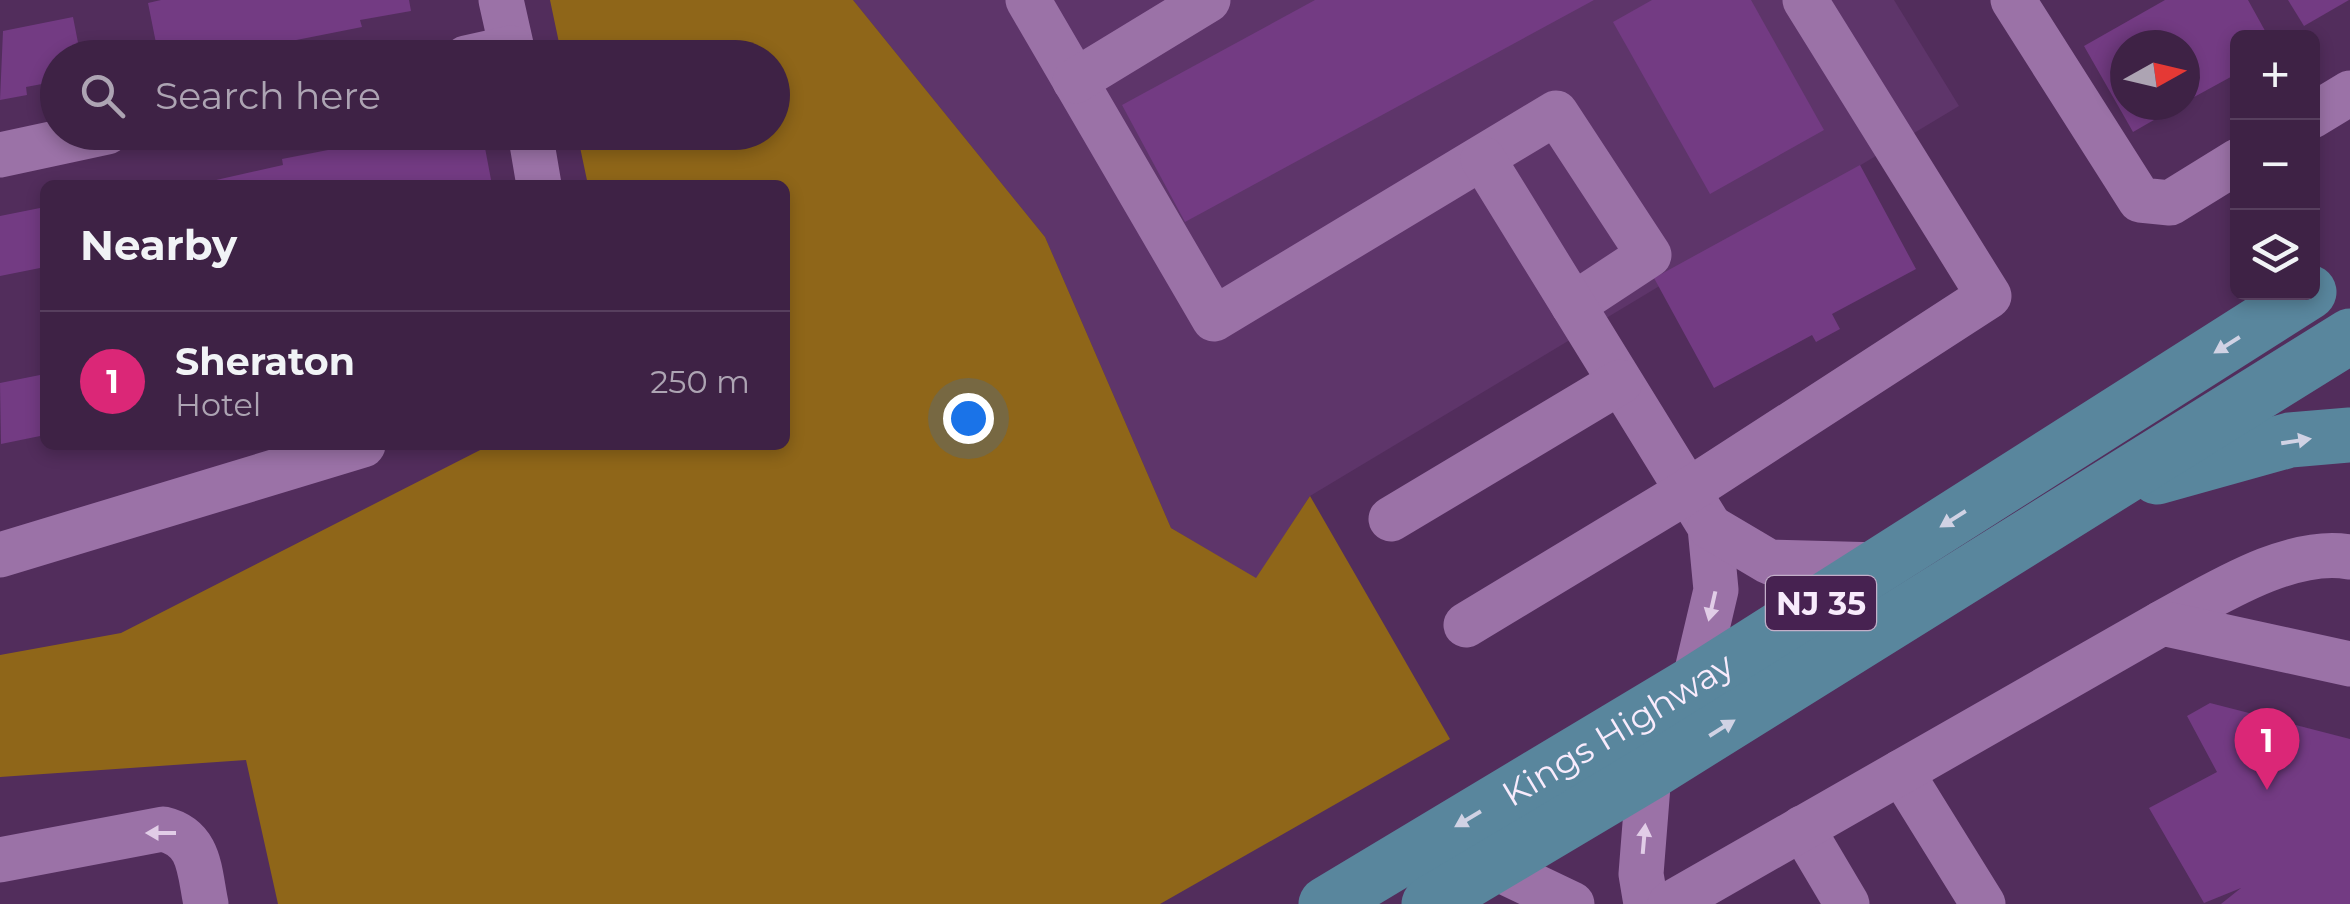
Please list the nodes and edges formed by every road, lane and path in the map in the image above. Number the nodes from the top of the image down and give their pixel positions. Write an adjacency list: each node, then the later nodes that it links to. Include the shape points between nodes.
1 (501, 0): 7 (lane)
2 (1028, 0): 8 (lane)
3 (1208, 0): 6 (lane)
4 (1805, 0): 26 (lane, via 1989,296)
5 (2025, 4): 15 (lane, via 2140,200 2170,203)
6 (1156, 13): 8 (lane)
7 (509, 40)
8 (1076, 82): 14 (lane, via 1214,319)
9 (2350, 93): 10 (lane)
10 (2320, 111)
11 (40, 146): 13 (lane)
12 (533, 150): 16 (lane)
13 (0, 155)
14 (1482, 159): 20 (lane); 20 (lane, via 1556,113 1649,255)
15 (2230, 167)
16 (537, 180)
17 (2350, 267): 18 (main road, Kings Highway / NJ 35)
18 (2320, 286)
19 (2298, 300): 30 (main road, Kings Highway / NJ 35, one-way to 30)
20 (1573, 305): 22 (lane)
21 (2350, 336): 25 (main road, Kings Highway / NJ 35)
22 (1620, 382): 26 (lane); 27 (lane)
23 (2350, 434): 25 (main road, one-way to 23, via 2290,440)
24 (346, 450): 28 (lane)
25 (2101, 492): 36 (main road, Kings Highway / NJ 35, one-way to 25)
26 (1699, 509): 30 (lane, via 1770,562); 32 (lane); 34 (lane, one-way to 34, via 1716,590)
27 (1391, 519)
28 (0, 555)
29 (2350, 556): 31 (lane, via 2332,553 2252,575)
30 (1881, 564): 34 (main road, Kings Highway / NJ 35)
31 (2162, 624): 33 (lane); 35 (lane)
32 (1466, 625)
33 (2350, 664)
34 (1694, 683): 42 (main road, Kings Highway / NJ 35, one-way to 42)
35 (1901, 772): 37 (lane); 47 (lane)
36 (1650, 774): 39 (main road, Kings Highway / NJ 35); 45 (lane, one-way to 36, via 1640,874)
37 (1802, 828): 40 (lane); 46 (lane)
38 (0, 860): 41 (lane, one-way to 38, via 195,849 181,833 163,829)
39 (1494, 867): 43 (main road, Kings Highway / NJ 35); 44 (lane)
40 (1697, 897)
41 (206, 904)
42 (1326, 904)
43 (1428, 904)
44 (1572, 904)
45 (1646, 904)
46 (1847, 904)
47 (1983, 904)

